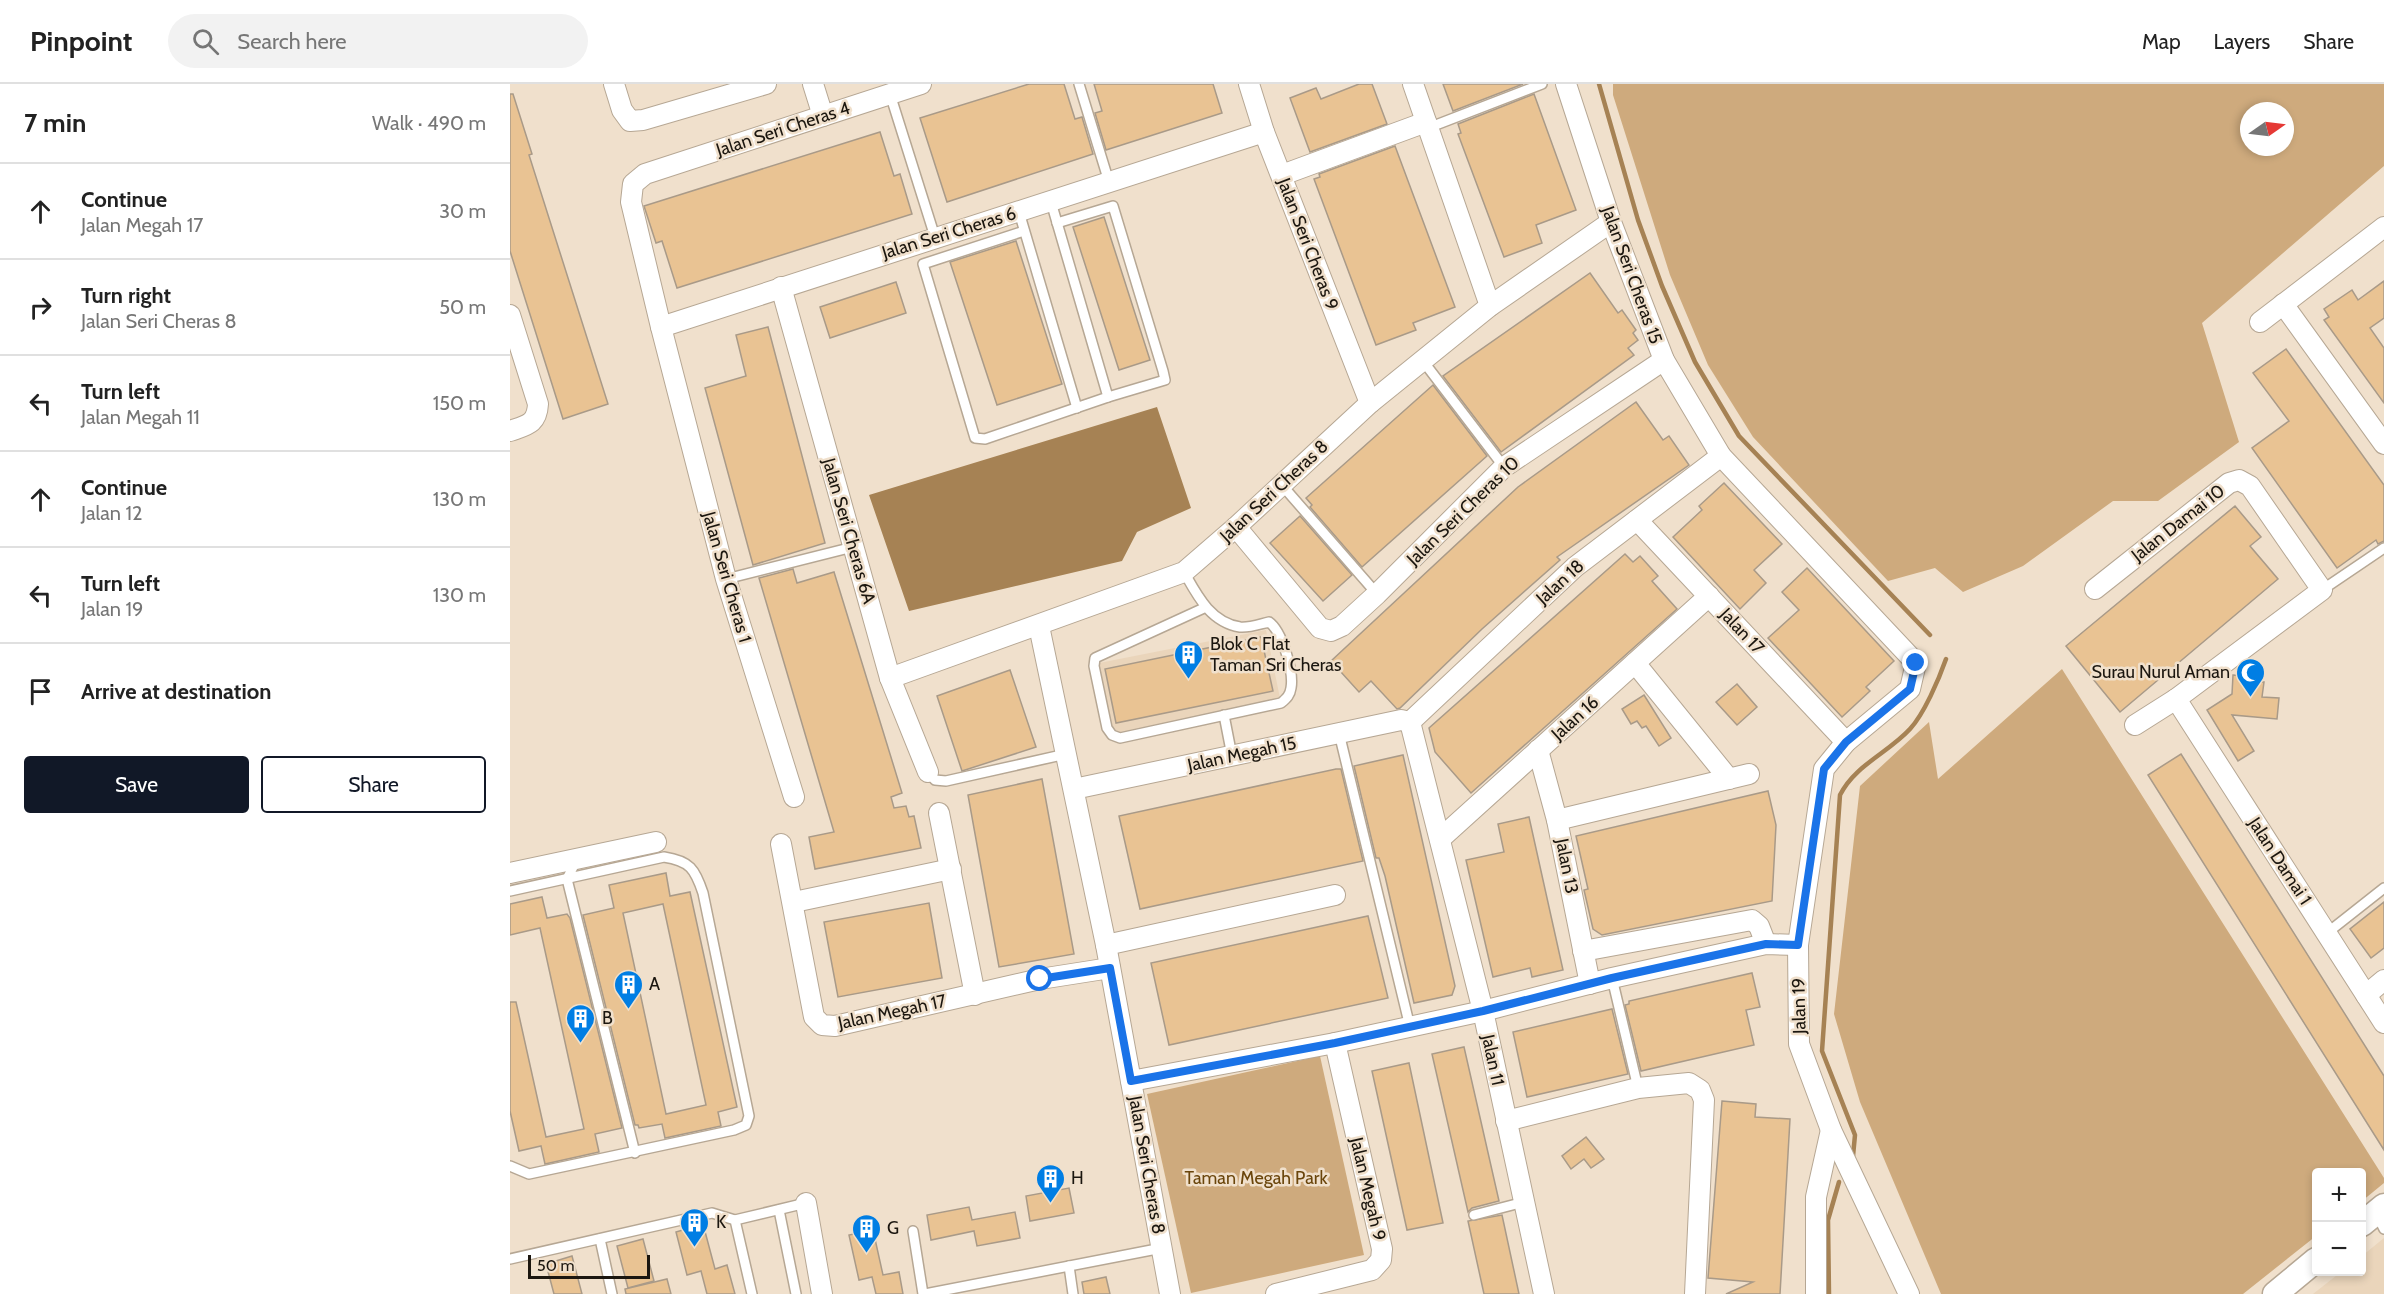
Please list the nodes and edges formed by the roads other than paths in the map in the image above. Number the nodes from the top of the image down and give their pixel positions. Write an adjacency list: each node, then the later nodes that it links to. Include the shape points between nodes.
1 (614, 84): 10 (street, via 630,121 643,120)
2 (766, 84): 10 (street)
3 (813, 84): 13 (street)
4 (921, 84): 12 (street, Jalan Seri Cheras 4)
5 (1079, 84): 17 (lane)
6 (1249, 84): 15 (street, Jalan Seri Cheras 9)
7 (1413, 84): 14 (street)
8 (1542, 84): 14 (lane)
9 (1566, 84): 20 (street, Jalan Seri Cheras 15)
10 (717, 91)
11 (863, 93): 12 (street, Jalan Seri Cheras 4); 13 (street, Jalan Seri Cheras 4)
12 (890, 94): 23 (lane)
13 (823, 116): 29 (street, Jalan Seri Cheras 4, via 645,174 633,184 631,202)
14 (1427, 125): 16 (street); 26 (street)
15 (1264, 132): 16 (street, Jalan Seri Cheras 9); 17 (street, Jalan Seri Cheras 6)
16 (1282, 175): 33 (street, Jalan Seri Cheras 9)
17 (1109, 183): 18 (street, Jalan Seri Cheras 6)
18 (1051, 202): 19 (street, Jalan Seri Cheras 6); 21 (lane)
19 (1022, 221): 23 (street, Jalan Seri Cheras 6); 34 (lane); 34 (lane, via 923,264 965,407 975,438 985,439)
20 (1611, 222): 26 (street, Jalan Seri Cheras 8); 30 (street, Jalan Seri Cheras 15)
21 (1057, 223): 32 (lane); 32 (lane, via 1113,206 1164,371 1165,380)
22 (2384, 227): 25 (street)
23 (935, 237): 24 (street, Jalan Seri Cheras 6)
24 (781, 287): 29 (street, Jalan Seri Cheras 6); 42 (street, Jalan Seri Cheras 6A)
25 (2283, 304): 28 (street); 36 (street)
26 (1490, 306): 31 (street, Jalan Seri Cheras 8)
27 (510, 315): 35 (street, via 538,404 538,416 531,424)
28 (2260, 322)
29 (661, 327): 45 (street, Jalan Seri Cheras 1)
30 (1664, 360): 37 (street, Jalan Seri Cheras 15); 38 (street, Jalan Seri Cheras 10)
31 (1423, 361): 33 (street, Jalan Seri Cheras 8); 38 (lane)
32 (1108, 397): 34 (lane)
33 (1370, 403): 39 (street, Jalan Seri Cheras 8)
34 (1077, 408)
35 (510, 430)
36 (2384, 444)
37 (1721, 456): 40 (street, Jalan 18); 59 (street, Jalan 19, via 1916,663 1910,689)
38 (1504, 466): 48 (street, Jalan Seri Cheras 10)
39 (1281, 484): 41 (street, Jalan Seri Cheras 8); 48 (lane)
40 (1637, 520): 49 (street, Jalan 17); 56 (street, Jalan 18, via 1575,567)
41 (1236, 528): 44 (street, Jalan Seri Cheras 8); 48 (street, Jalan Seri Cheras 10, via 1320,628 1331,632 1342,626)
42 (853, 548): 45 (lane); 53 (street, Jalan Seri Cheras 6A)
43 (2384, 548): 47 (lane)
44 (1184, 572): 50 (lane); 51 (street, Jalan Seri Cheras 8)
45 (726, 579): 67 (street, Jalan Seri Cheras 1)
46 (2095, 589): 47 (street, Jalan Damai 10, via 2229,483 2239,480 2250,486)
47 (2322, 590): 54 (street)
48 (1377, 594)
49 (1709, 596): 52 (street, Jalan 16); 59 (street, Jalan 17)
50 (1204, 608): 55 (lane, via 1242,627 1269,622 1276,627 1292,685 1289,696 1281,703); 55 (lane, via 1095,658 1094,666 1107,728 1112,735 1120,738)
51 (1039, 626): 53 (street, Jalan Seri Cheras 8); 61 (street, Jalan Seri Cheras 8)
52 (1635, 663): 60 (street, Jalan 16); 65 (street)
53 (890, 678): 63 (street, Jalan Seri Cheras 6A)
54 (2176, 699): 57 (street); 80 (street, Jalan Damai 1)
55 (1224, 715): 62 (lane)
56 (1410, 722): 58 (street, Jalan Megah 15, via 1401,720); 70 (street, Jalan 11)
57 (2135, 725)
58 (1339, 733): 62 (street, Jalan Megah 15); 93 (lane)
59 (1846, 742): 83 (street, Jalan 19, via 1824,769)
60 (1538, 750): 69 (street, Jalan 13); 70 (street, Jalan 16)
61 (1066, 754): 63 (lane, via 946,781 935,780); 66 (street, Jalan Seri Cheras 8)
62 (1232, 756): 66 (street, Jalan Megah 15)
63 (928, 772)
64 (1749, 774): 65 (street)
65 (1728, 779): 69 (street)
66 (1074, 789): 82 (street, Jalan Seri Cheras 8)
67 (794, 797)
68 (939, 813): 74 (street)
69 (1557, 820): 84 (street, Jalan 13)
70 (1440, 839): 91 (street, Jalan 11)
71 (656, 842): 73 (street)
72 (781, 844): 79 (street, Jalan Megah 17)
73 (563, 868): 75 (street); 77 (lane); 99 (lane); 99 (lane, via 664,857 684,860 697,876 703,893 749,1116 746,1125 734,1130)
74 (951, 869): 79 (street); 89 (street)
75 (510, 873)
76 (2384, 888): 80 (lane)
77 (510, 891)
78 (1335, 895): 82 (street)
79 (794, 903): 89 (street, Jalan Megah 17, via 814,1017 822,1025 835,1026)
80 (2327, 933): 90 (street, Jalan Damai 1)
81 (1766, 944): 83 (street); 84 (street, via 1759,926 1752,920); 86 (street)
82 (1106, 945): 85 (street, Jalan Seri Cheras 8)
83 (1798, 945): 98 (street, Jalan 19, via 1799,1044)
84 (1583, 951): 88 (street, Jalan 13)
85 (1110, 968): 89 (street, Jalan Megah 17); 95 (street, Jalan Seri Cheras 8)
86 (1612, 978): 88 (street); 96 (lane)
87 (2384, 980): 90 (street)
88 (1590, 984): 91 (street)
89 (975, 995)
90 (2366, 995): 92 (street, Jalan Damai 1)
91 (1483, 1011): 93 (street); 97 (street, Jalan 11)
92 (2384, 1023)
93 (1410, 1027): 94 (street)
94 (1335, 1043): 95 (street); 120 (street, Jalan Megah 9, via 1382,1249 1381,1260 1372,1270)
95 (1131, 1081): 108 (street, Jalan Seri Cheras 8)
96 (1638, 1088): 97 (street); 122 (street, via 1689,1083 1700,1090 1704,1100)
97 (1506, 1121): 101 (street, Jalan 11)
98 (1832, 1130): 112 (street, Jalan 19); 123 (street, via 1816,1197)
99 (635, 1153): 100 (lane, via 529,1174)
100 (510, 1166)
101 (1524, 1202): 104 (lane); 121 (street, Jalan 11)
102 (806, 1203): 103 (lane); 116 (street)
103 (779, 1210): 105 (lane); 115 (lane)
104 (1474, 1215)
105 (735, 1220): 107 (lane, via 712,1213); 114 (lane)
106 (913, 1230): 117 (lane)
107 (600, 1239): 109 (lane); 113 (lane)
108 (1162, 1248): 111 (lane); 119 (street, Jalan Seri Cheras 8)
109 (510, 1259)
110 (2312, 1263): 124 (street)
111 (1068, 1266): 117 (lane); 118 (lane)
112 (1902, 1291)
113 (612, 1294)
114 (752, 1294)
115 (796, 1294)
116 (822, 1294)
117 (924, 1294)
118 (1073, 1294)
119 (1170, 1294)
120 (1276, 1294)
121 (1544, 1294)
122 (1695, 1294)
123 (1816, 1294)
124 (2274, 1294)

